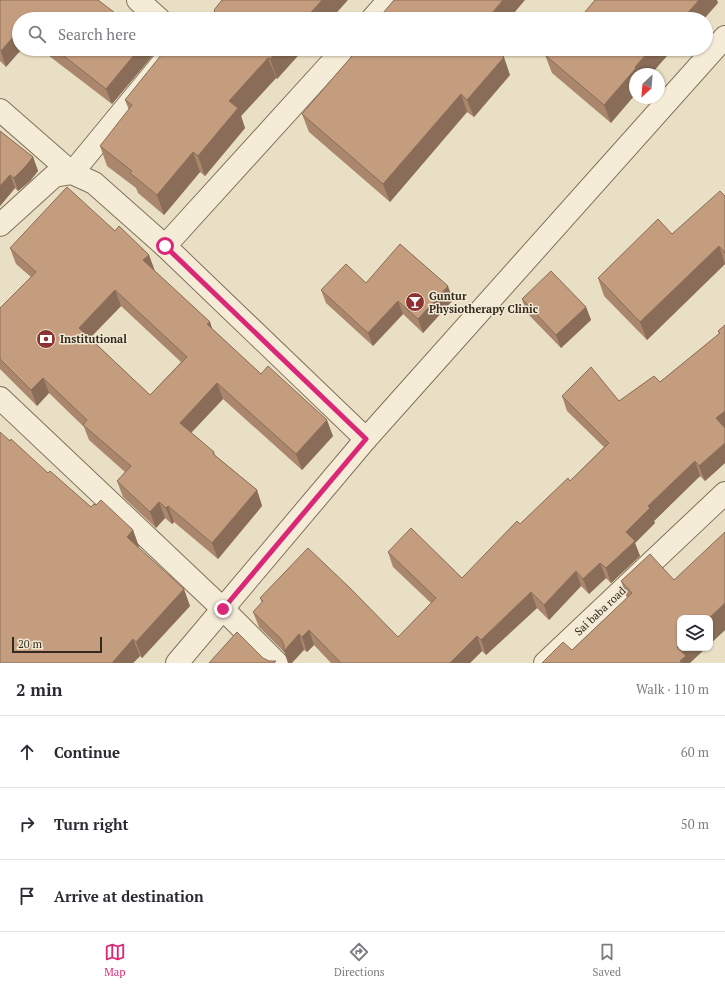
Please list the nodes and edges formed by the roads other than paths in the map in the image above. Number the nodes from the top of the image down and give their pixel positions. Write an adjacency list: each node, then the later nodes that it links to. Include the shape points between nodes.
1 (138, 0): 3 (street)
2 (389, 0): 4 (street)
3 (151, 12)
4 (378, 12)
5 (725, 37): 6 (street)
6 (713, 50)
7 (168, 56): 11 (street)
8 (338, 56): 13 (street)
9 (708, 56): 15 (street)
10 (0, 110): 11 (street)
11 (72, 173): 12 (street, via 54,176); 13 (street, via 94,183)
12 (0, 225)
13 (165, 246): 15 (street)
14 (0, 398): 17 (street)
15 (366, 439): 17 (street)
16 (725, 493): 20 (street, Sai baba road)
17 (223, 609): 18 (street); 19 (street)
18 (177, 663)
19 (277, 663)
20 (545, 663)

